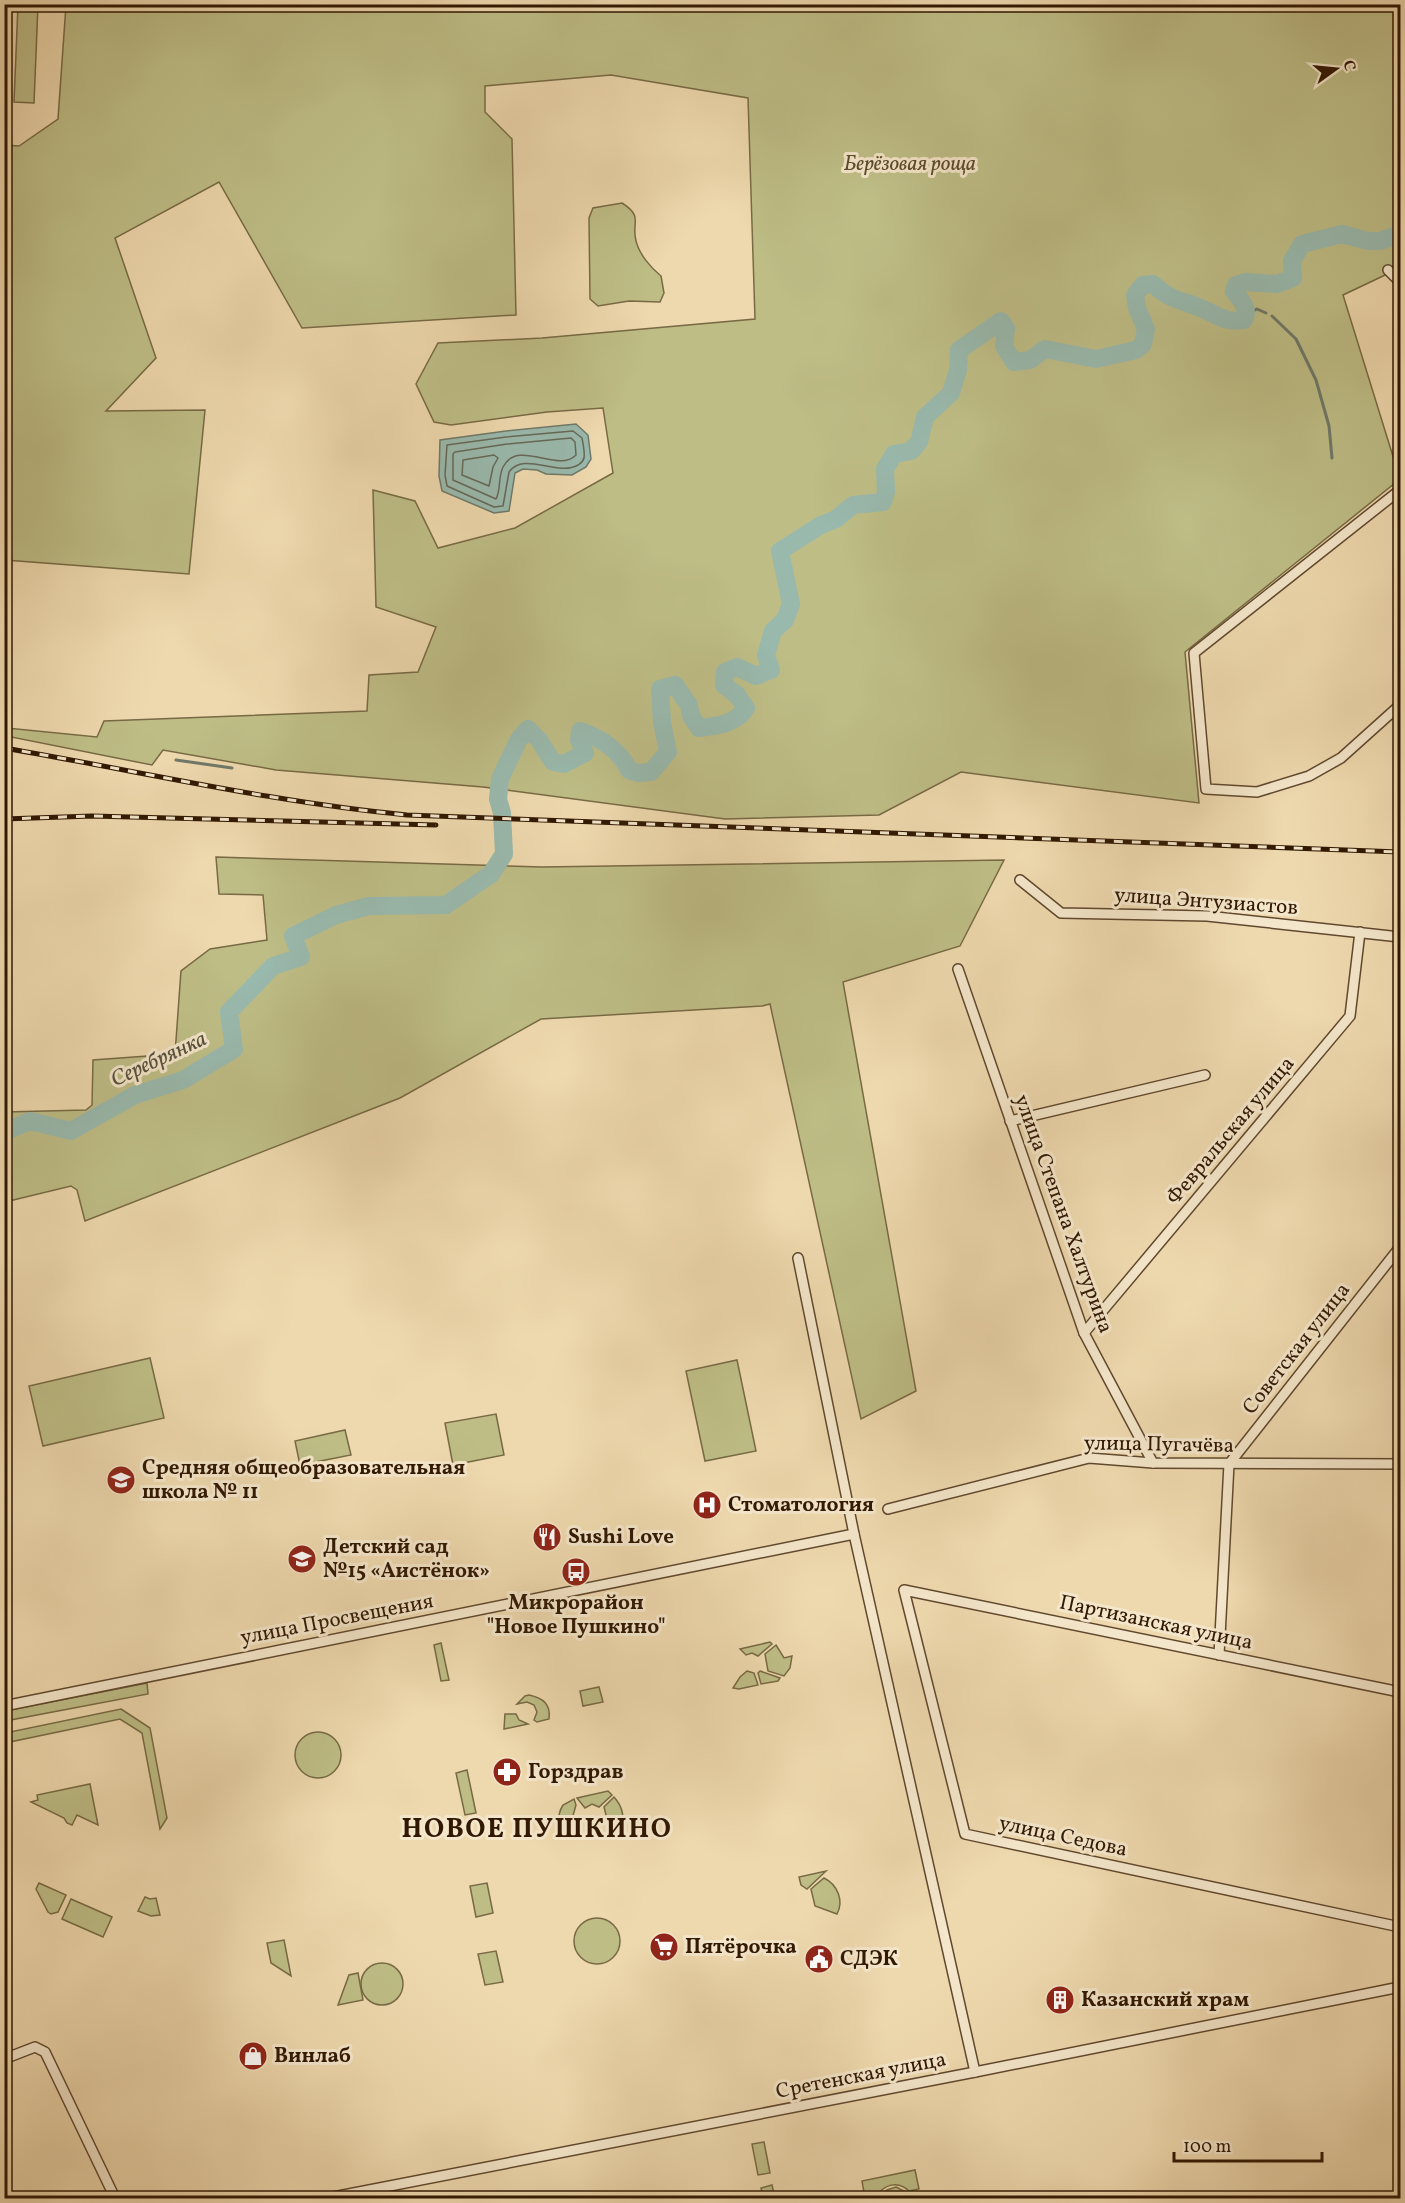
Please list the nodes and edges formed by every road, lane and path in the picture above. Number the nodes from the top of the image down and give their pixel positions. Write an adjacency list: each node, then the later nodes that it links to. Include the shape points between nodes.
1 (1388, 270): 2 (street)
2 (1401, 282)
3 (1401, 490): 4 (street, via 1194,653 1206,789 1257,792 1309,776 1341,758)
4 (1401, 705)
5 (1020, 880): 6 (street, улица Энтузиастов, via 1061,913 1207,916)
6 (1360, 932): 7 (street, улица Энтузиастов); 13 (street, Февральская улица, via 1350,1016)
7 (1401, 937)
8 (958, 969): 10 (street, улица Степана Халтурина)
9 (1205, 1076): 10 (street)
10 (1010, 1122): 13 (street, улица Степана Халтурина)
11 (1401, 1247): 15 (street, Советская улица)
12 (798, 1258): 18 (street)
13 (1084, 1333): 14 (street, улица Степана Халтурина)
14 (1153, 1463): 15 (street, улица Пугачёва); 17 (street, улица Пугачёва, via 1089,1458)
15 (1229, 1464): 16 (street, улица Пугачёва); 20 (street)
16 (1401, 1464)
17 (888, 1509)
18 (854, 1534): 22 (street, улица Просвещения); 26 (street)
19 (904, 1590): 20 (street, Партизанская улица); 23 (street, улица Седова, via 965,1834)
20 (1219, 1655): 21 (street, Партизанская улица)
21 (1401, 1692)
22 (4, 1706)
23 (1401, 1927)
24 (1401, 1987): 26 (street, Сретенская улица)
25 (4, 2059): 27 (street, via 35,2047 45,2052)
26 (975, 2072): 28 (street, Сретенская улица)
27 (115, 2199)
28 (328, 2199)

